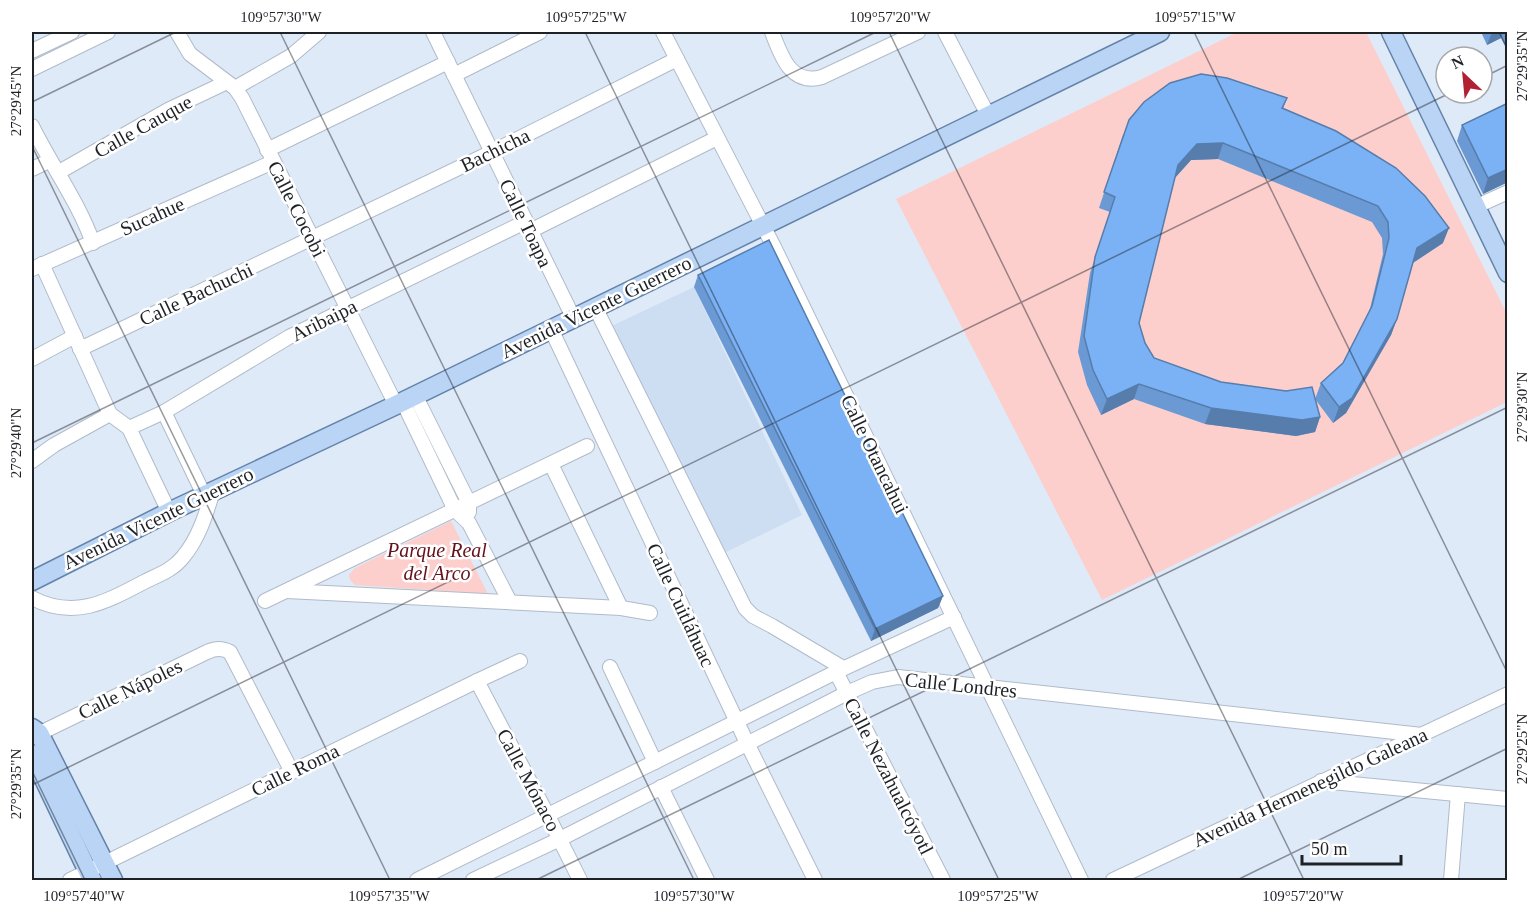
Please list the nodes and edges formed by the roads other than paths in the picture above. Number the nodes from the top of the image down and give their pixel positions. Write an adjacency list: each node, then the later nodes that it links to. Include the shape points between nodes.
1 (72, 32): 13 (street)
2 (108, 32): 16 (street)
3 (177, 32): 17 (street, Calle Cocobi, via 190,54)
4 (320, 32): 17 (street, Calle Cauque, via 291,56)
5 (433, 32): 15 (street, Calle Toapa)
6 (540, 32): 15 (street, Sucahue)
7 (663, 32): 14 (street, Calle Otancahui)
8 (772, 32): 9 (street, via 780,52 795,74 804,79 815,79)
9 (918, 32)
10 (945, 32): 18 (street)
11 (1160, 32): 18 (main road, Avenida Vicente Guerrero)
12 (1391, 32): 27 (main road)
13 (32, 51)
14 (677, 59): 20 (street, Calle Otancahui); 21 (street, Bachicha)
15 (451, 68): 21 (street, Calle Toapa); 22 (street, Sucahue)
16 (32, 69)
17 (231, 85): 22 (street, Calle Cocobi); 25 (street, Calle Cauque, via 168,110)
18 (988, 115): 28 (main road, Avenida Vicente Guerrero)
19 (32, 126): 23 (street)
20 (717, 138): 28 (street, Calle Otancahui); 29 (street, Aribaipa)
21 (492, 152): 29 (street, Calle Toapa); 30 (street, Bachicha)
22 (270, 156): 30 (street, Calle Cocobi); 31 (street, Sucahue)
23 (49, 161): 24 (street); 25 (street)
24 (32, 169)
25 (59, 172): 31 (street)
26 (1508, 192): 27 (street)
27 (1475, 207): 33 (main road)
28 (762, 225): 34 (main road, Avenida Vicente Guerrero); 59 (street, Calle Otancahui)
29 (528, 227): 35 (street, Aribaipa); 36 (street, Calle Toapa)
30 (313, 239): 35 (street, Calle Cocobi); 38 (street, Calle Bachuchi)
31 (93, 243): 32 (street, Sucahue)
32 (37, 267): 38 (street)
33 (1508, 273)
34 (595, 307): 36 (main road, Avenida Vicente Guerrero); 62 (street, via 745,608)
35 (348, 310): 40 (street, Calle Cocobi); 41 (street, Aribaipa, via 273,346)
36 (573, 317): 37 (main road, Avenida Vicente Guerrero)
37 (551, 329): 40 (main road, Avenida Vicente Guerrero); 67 (street, Calle Cuitláhuac)
38 (77, 343): 39 (street, Calle Bachuchi); 42 (street)
39 (32, 359)
40 (405, 401): 47 (main road, Avenida Vicente Guerrero); 48 (street); 49 (street)
41 (164, 412): 43 (street, Aribaipa); 47 (street)
42 (110, 414): 43 (street); 45 (street)
43 (129, 428): 50 (street)
44 (587, 446): 46 (street)
45 (32, 461)
46 (551, 464): 48 (street); 57 (street)
47 (208, 493): 50 (main road, Avenida Vicente Guerrero); 54 (street, via 196,536 182,559 170,569 92,606 57,607)
48 (469, 503): 49 (street); 51 (street)
49 (455, 510): 51 (street); 53 (street)
50 (169, 512): 52 (main road, Avenida Vicente Guerrero)
51 (469, 523): 56 (street)
52 (32, 581)
53 (287, 591): 55 (street); 56 (street)
54 (32, 598)
55 (265, 601)
56 (510, 602): 57 (street)
57 (621, 608): 58 (street)
58 (650, 613)
59 (954, 617): 62 (street, Calle Londres); 64 (street, Calle Otancahui)
60 (520, 662): 63 (street, Calle Roma)
61 (610, 667): 72 (street)
62 (840, 670): 65 (street, Calle Nezahualcóyotl); 67 (street, Calle Londres)
63 (477, 681): 73 (street, Calle Roma); 78 (street, Calle Mónaco)
64 (987, 687): 65 (street, Calle Londres, via 898,677 872,682); 69 (street, Calle Londres); 89 (street, Calle Otancahui)
65 (847, 693): 70 (street, Calle Londres); 88 (street, Calle Nezahualcóyotl)
66 (1508, 694): 69 (street, Avenida Hermenegildo Galeana)
67 (736, 721): 70 (street, Calle Cuitláhuac); 72 (street, Calle Londres)
68 (34, 733): 73 (street, Calle Nápoles, via 219,649 230,652); 80 (main road)
69 (1422, 735): 74 (street, Avenida Hermenegildo Galeana)
70 (747, 743): 75 (street, Calle Londres); 87 (street, Calle Cuitláhuac)
71 (32, 754): 81 (main road)
72 (655, 762): 78 (street, Calle Londres)
73 (292, 772): 80 (street, Calle Roma)
74 (1320, 781): 76 (street); 90 (street, Avenida Hermenegildo Galeana)
75 (661, 787): 79 (street, Calle Londres); 86 (street)
76 (1458, 794): 77 (street); 91 (street)
77 (1508, 799)
78 (548, 816): 79 (street, Calle Mónaco); 83 (street, Calle Londres)
79 (560, 839): 84 (street, Calle Londres); 85 (street, Calle Mónaco)
80 (109, 872): 81 (street, Calle Roma)
81 (90, 876): 82 (street, Calle Roma)
82 (70, 880)
83 (417, 880)
84 (473, 880)
85 (580, 880)
86 (707, 880)
87 (815, 880)
88 (943, 880)
89 (1081, 880)
90 (1113, 880)
91 (1451, 880)

